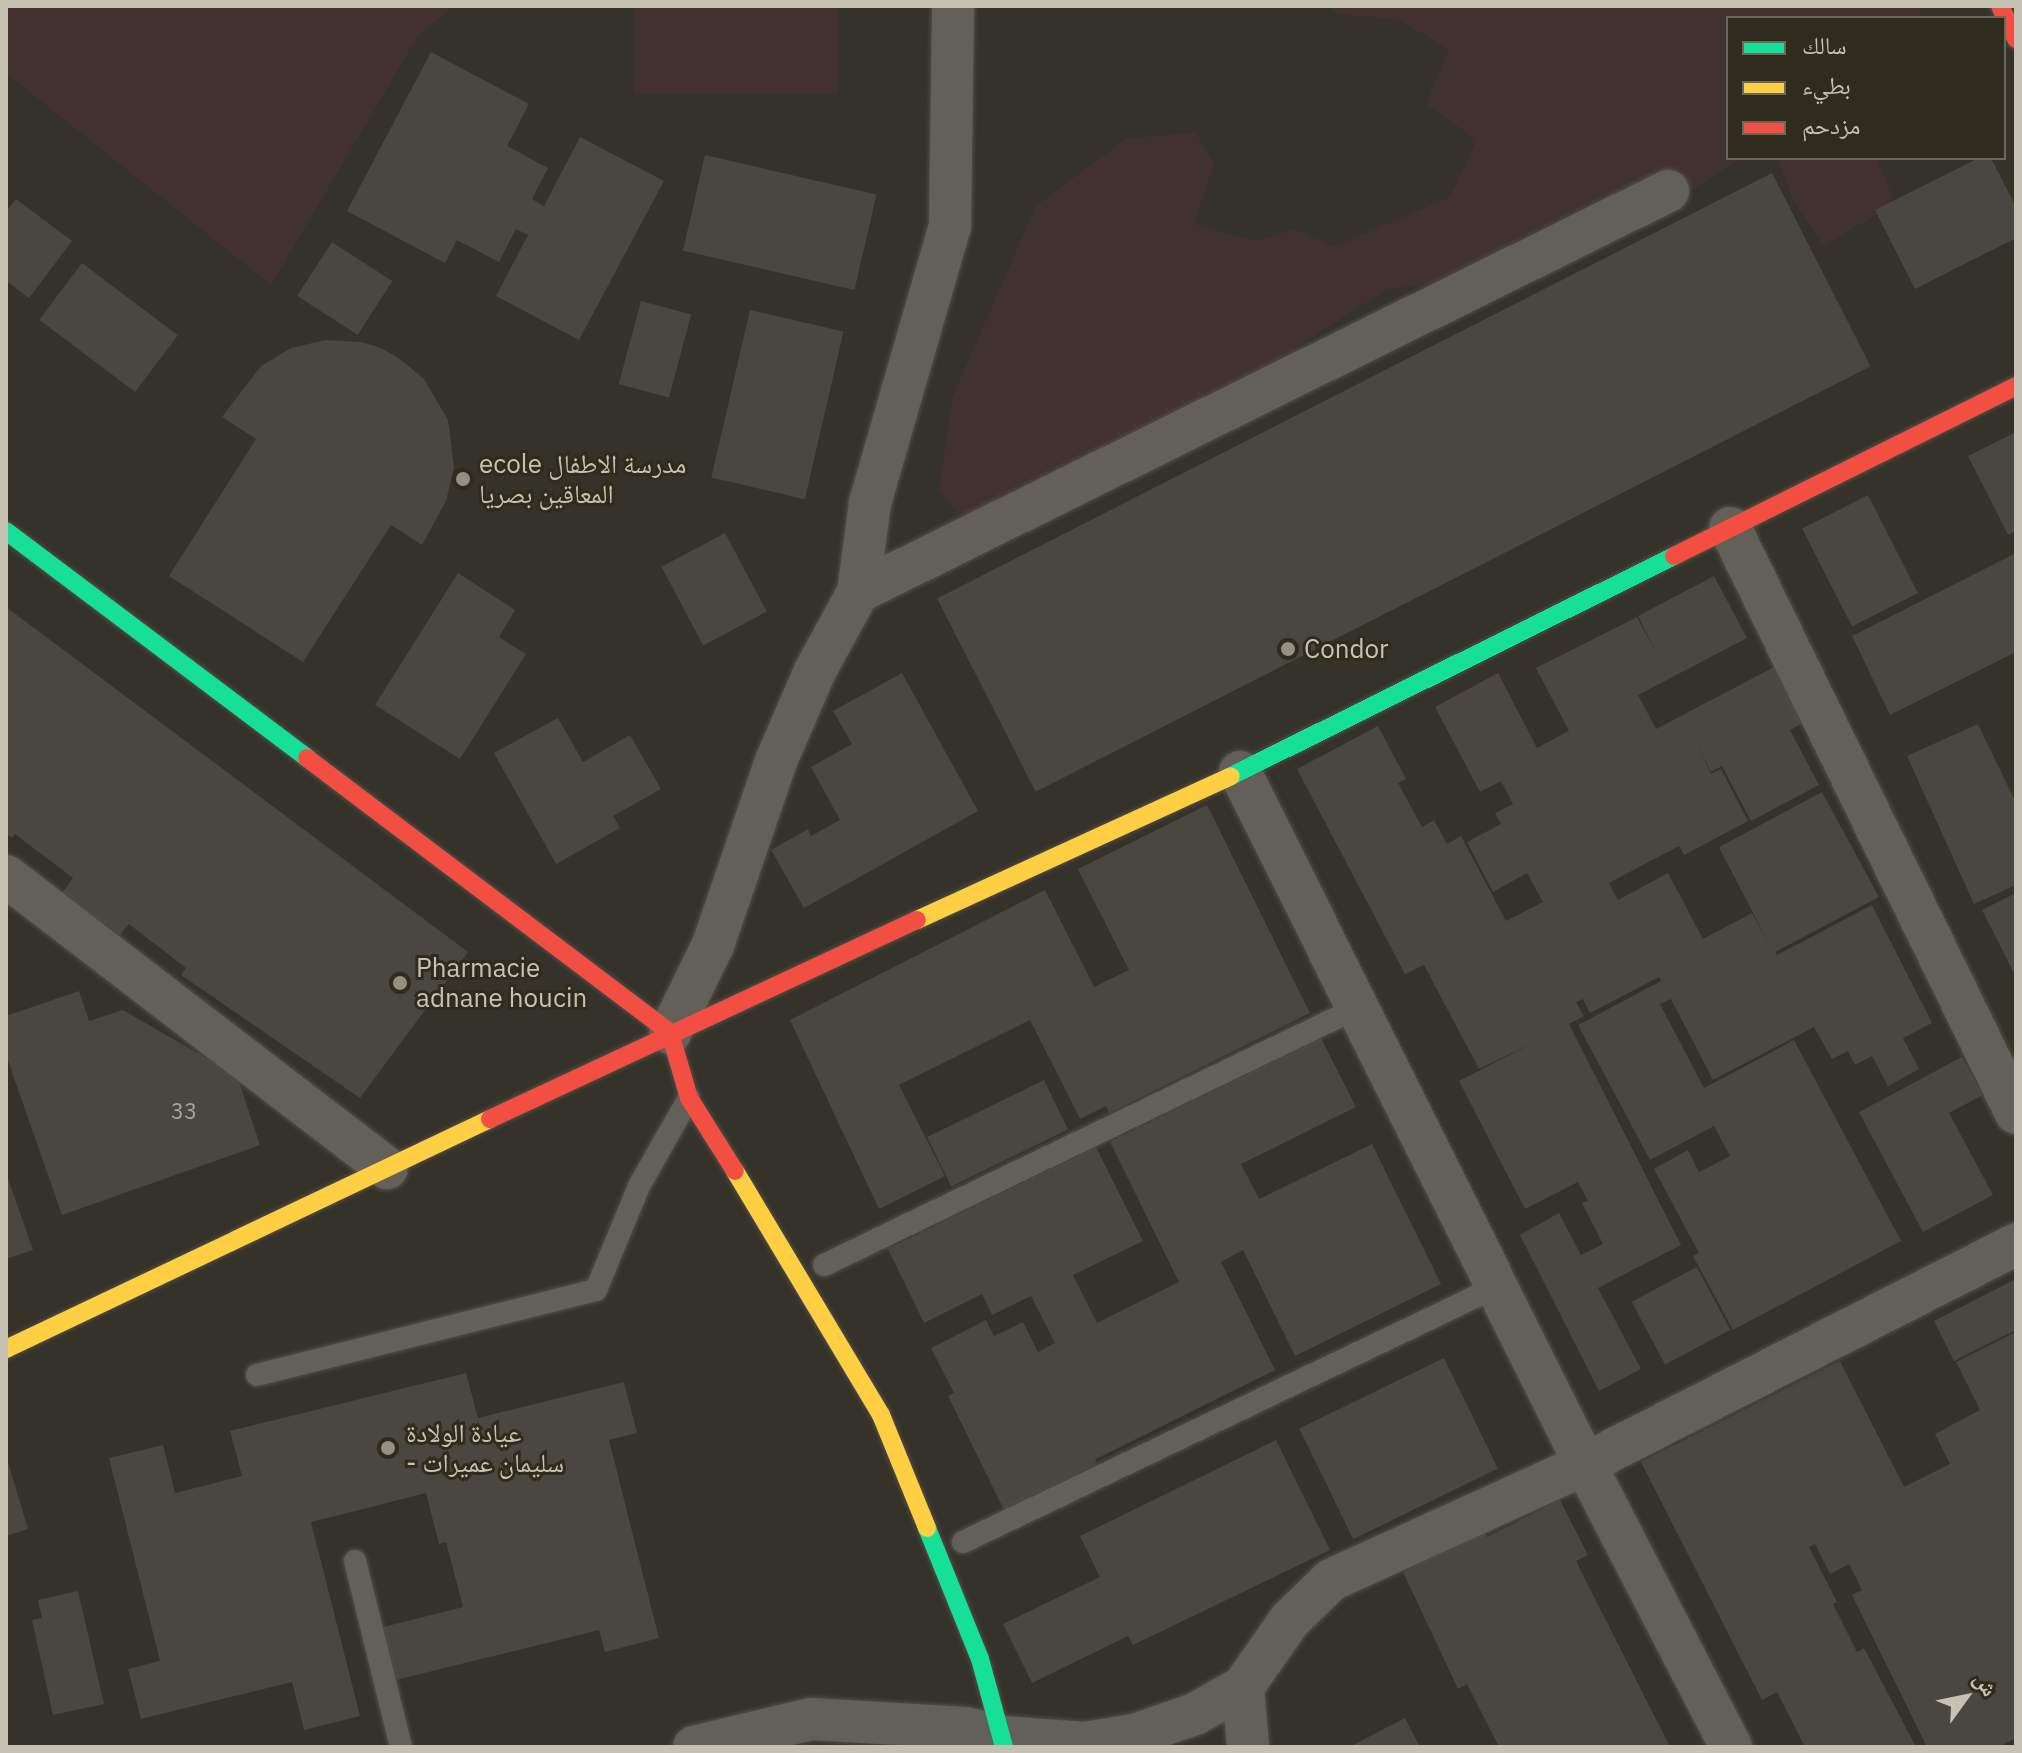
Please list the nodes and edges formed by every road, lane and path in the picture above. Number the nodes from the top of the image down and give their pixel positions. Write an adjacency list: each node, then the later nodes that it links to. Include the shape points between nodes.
1 (953, 6): 8 (street, via 950,226 870,503)
2 (2006, 18): 3 (street)
3 (2016, 39)
4 (1668, 191): 8 (street)
5 (2016, 386): 6 (street)
6 (1730, 528): 9 (street); 14 (street)
7 (6, 531): 12 (street)
8 (858, 592): 12 (street, via 815,671 776,761 713,945)
9 (1240, 772): 11 (street); 12 (street)
10 (6, 876): 15 (street)
11 (1357, 1008): 17 (lane); 18 (street)
12 (670, 1033): 13 (street); 15 (street)
13 (689, 1098): 20 (lane, via 639,1186 596,1290); 25 (street, via 881,1415 980,1659)
14 (2016, 1113)
15 (387, 1168): 19 (street)
16 (2016, 1244): 21 (street)
17 (824, 1265)
18 (1496, 1287): 21 (street); 22 (lane)
19 (6, 1349)
20 (257, 1375)
21 (1585, 1464): 24 (street, via 1331,1580 1290,1620); 29 (street)
22 (963, 1542)
23 (355, 1561): 26 (lane)
24 (1243, 1687): 25 (street, via 1195,1714 1134,1735 1084,1743); 28 (street)
25 (982, 1740): 27 (street, via 811,1719)
26 (401, 1747)
27 (694, 1747)
28 (1248, 1747)
29 (1731, 1747)

